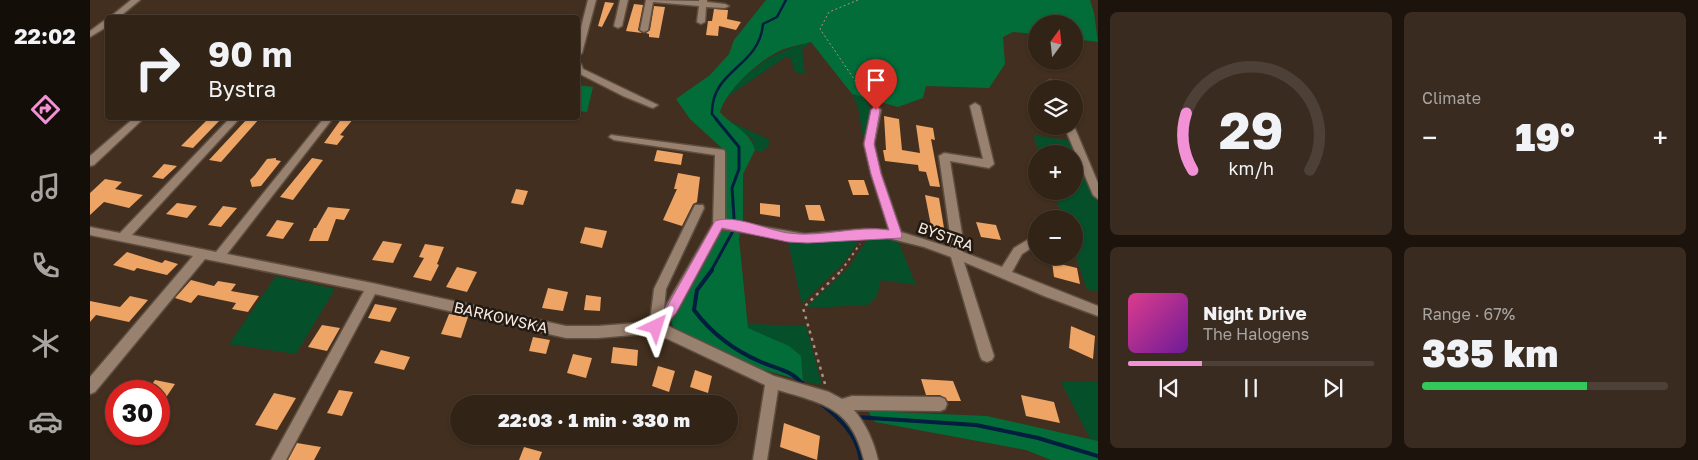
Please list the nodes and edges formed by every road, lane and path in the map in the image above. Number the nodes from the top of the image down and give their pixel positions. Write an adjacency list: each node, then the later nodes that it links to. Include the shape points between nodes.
1 (136, 0): 9 (street)
2 (592, 0): 15 (street)
3 (624, 0): 12 (street)
4 (650, 0): 13 (street)
5 (656, 0): 7 (street)
6 (858, 0): 19 (path, via 832,8 822,19 820,29)
7 (702, 2): 8 (street); 10 (street)
8 (725, 6)
9 (117, 15)
10 (701, 22)
11 (105, 24): 14 (street)
12 (618, 26)
13 (644, 30)
14 (90, 35)
15 (580, 45)
16 (580, 71): 17 (street)
17 (653, 105)
18 (975, 106): 35 (street, via 990,164 944,156 958,246)
19 (876, 110): 31 (street, via 869,144)
20 (137, 120): 25 (street)
21 (232, 120): 32 (street)
22 (327, 120): 36 (street)
23 (1072, 135): 26 (street)
24 (614, 136): 28 (street, via 720,152)
25 (90, 162)
26 (1098, 195)
27 (699, 208): 40 (street, via 660,289)
28 (719, 224): 30 (street, BYSTRA, via 788,237); 40 (street, via 672,309)
29 (90, 231): 32 (street, BARKOWSKA)
30 (862, 235): 31 (street, BYSTRA); 45 (path, via 846,266 803,308)
31 (896, 235): 35 (street, BYSTRA)
32 (123, 238): 34 (street, BARKOWSKA)
33 (1028, 244): 37 (street, via 1018,251)
34 (202, 254): 36 (street, BARKOWSKA); 43 (street)
35 (956, 256): 37 (street, BYSTRA); 41 (street)
36 (218, 257): 38 (street, BARKOWSKA)
37 (1004, 274): 39 (street, BYSTRA)
38 (372, 288): 40 (street, BARKOWSKA, via 566,332); 46 (street)
39 (1098, 311)
40 (656, 327): 42 (street)
41 (987, 356)
42 (772, 382): 45 (street); 47 (street)
43 (90, 387)
44 (940, 404): 45 (street)
45 (838, 405): 48 (street, via 855,422)
46 (278, 460)
47 (760, 460)
48 (871, 460)

